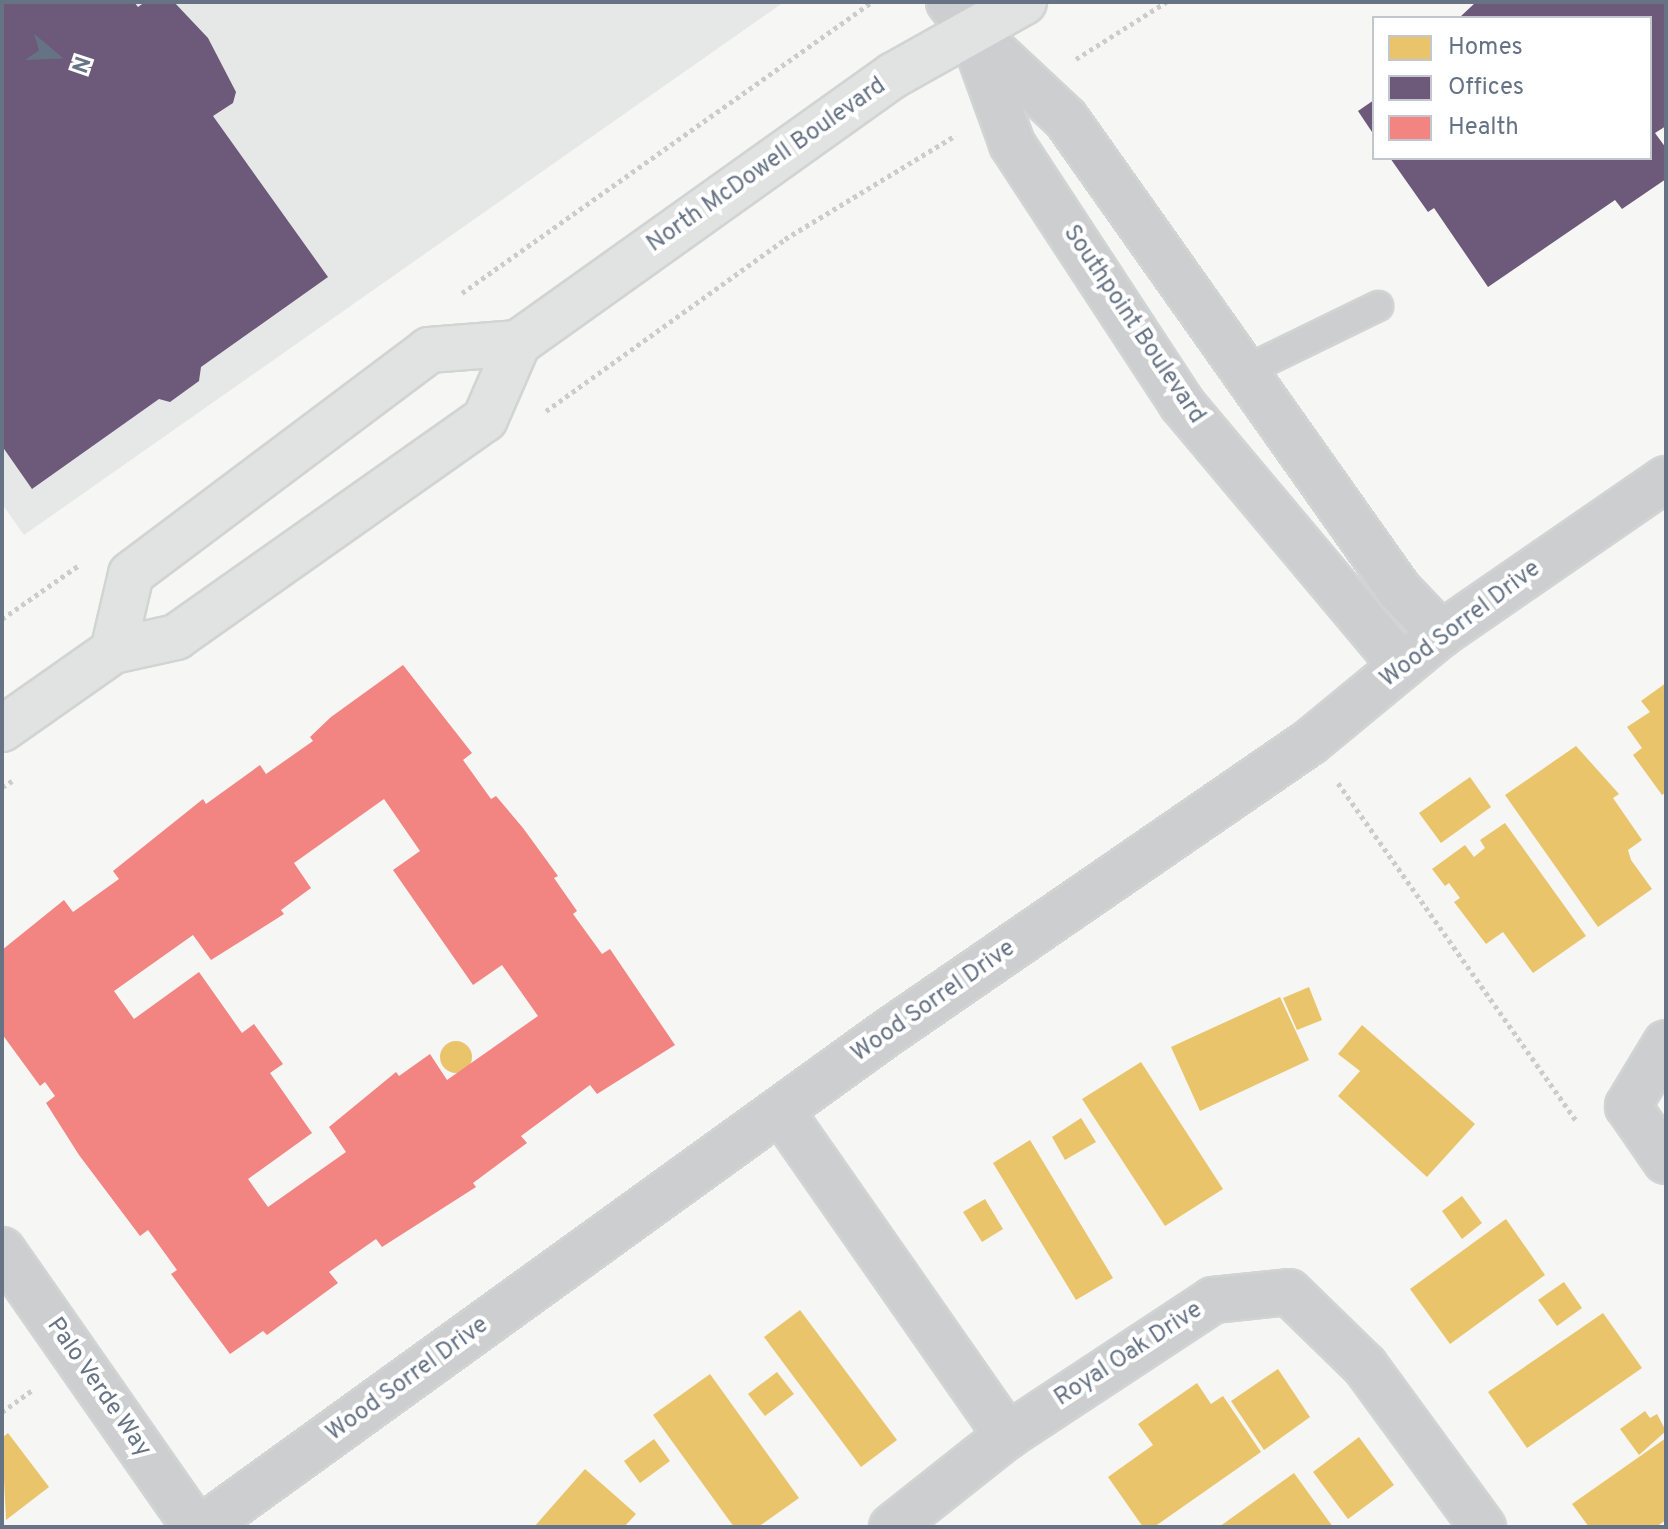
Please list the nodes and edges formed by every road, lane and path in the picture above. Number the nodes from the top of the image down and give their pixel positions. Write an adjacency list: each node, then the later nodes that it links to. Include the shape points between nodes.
1 (872, 2): 4 (path)
2 (1024, 2): 3 (main road, North McDowell Boulevard)
3 (960, 16): 6 (main road, North McDowell Boulevard, via 894,75); 7 (street, via 1066,119); 11 (street, Southpoint Boulevard, via 1012,144 1182,404)
4 (495, 270)
5 (1378, 306): 7 (lane)
6 (518, 343): 10 (main road, via 485,419 176,637); 10 (main road, via 429,350 131,574)
7 (1247, 370): 9 (street, via 1399,590)
8 (1666, 479): 9 (street, Wood Sorrel Drive)
9 (1441, 634): 11 (street, Wood Sorrel Drive)
10 (113, 651): 12 (main road)
11 (1402, 666): 13 (street, Wood Sorrel Drive)
12 (2, 729)
13 (1310, 742): 15 (street, Wood Sorrel Drive, via 887,1033); 16 (path, via 1587,1136)
14 (1666, 1043): 16 (street)
15 (782, 1113): 21 (street); 23 (street, Wood Sorrel Drive)
16 (1634, 1114): 17 (street)
17 (1666, 1161)
18 (2, 1250): 22 (street, Palo Verde Way)
19 (32, 1390): 20 (path)
20 (2, 1412)
21 (1007, 1436): 24 (street); 25 (street, Royal Oak Drive, via 1213,1300 1289,1292 1365,1366)
22 (195, 1527)
23 (203, 1527)
24 (892, 1527)
25 (1483, 1527)

